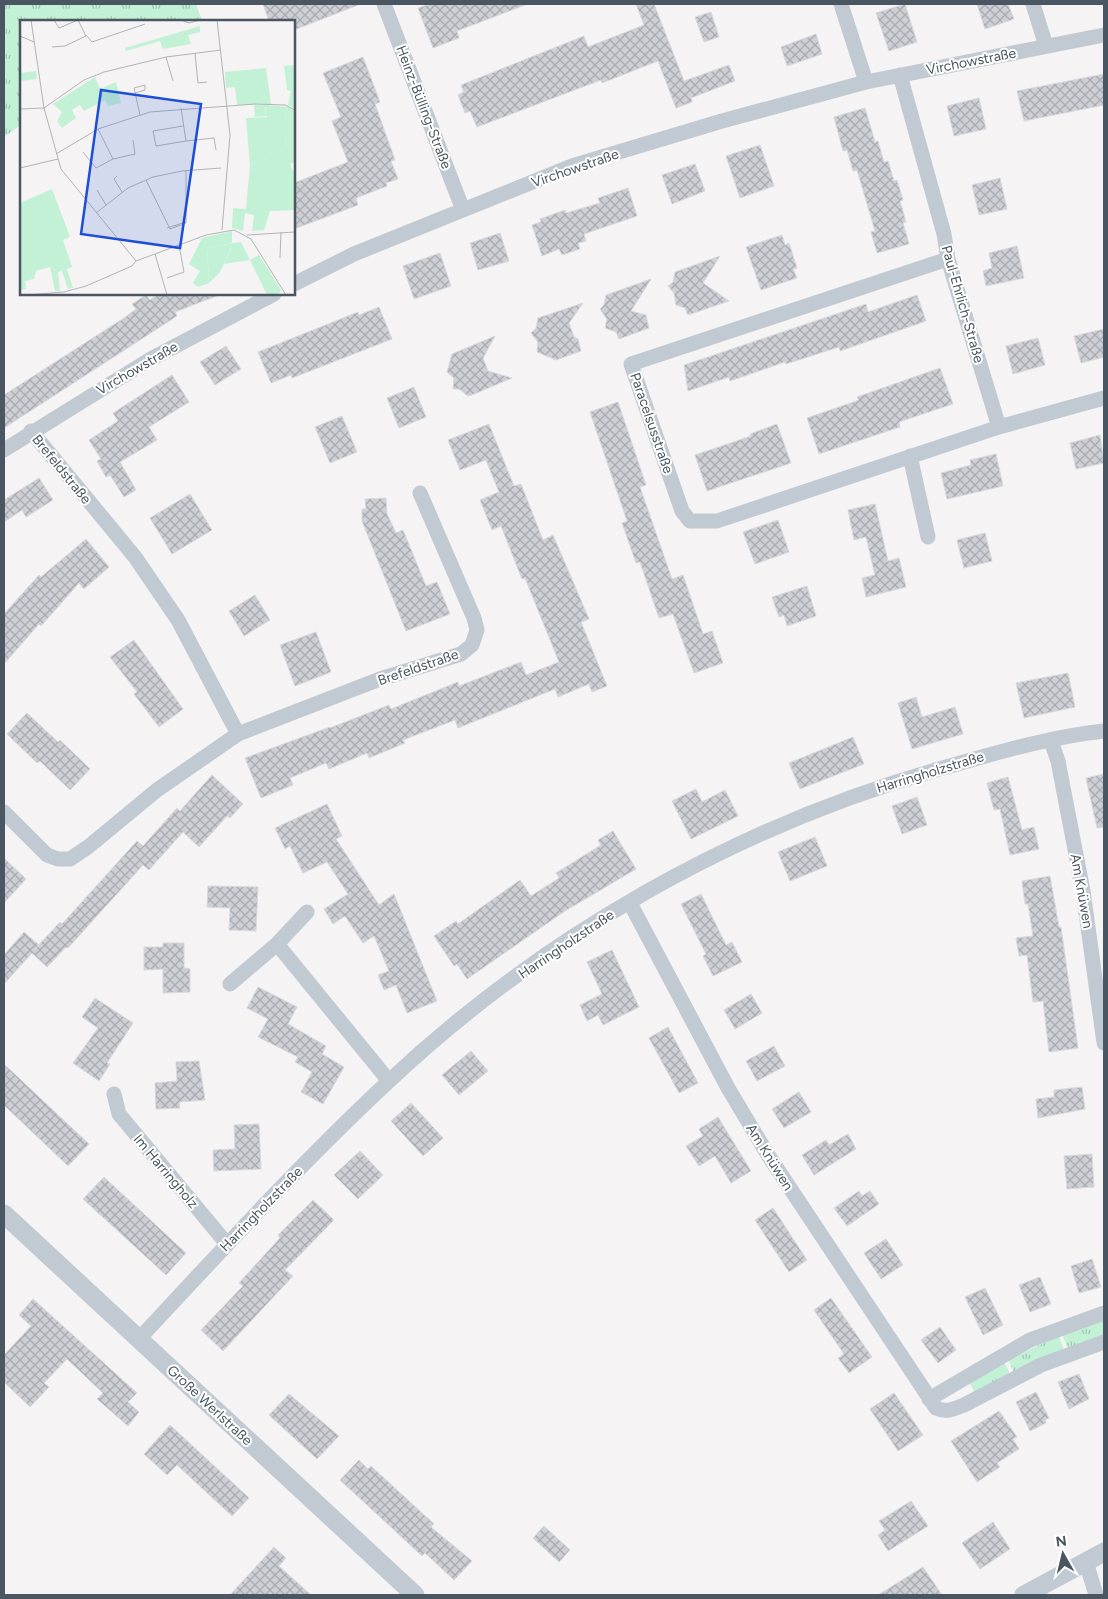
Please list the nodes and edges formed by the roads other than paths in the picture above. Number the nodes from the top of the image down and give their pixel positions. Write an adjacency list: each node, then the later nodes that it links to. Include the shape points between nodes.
1 (384, 4): 8 (street, Heinz-Bülling-Straße)
2 (841, 4): 7 (street)
3 (1033, 4): 5 (street)
4 (1104, 35): 5 (street, Virchowstraße)
5 (1046, 46): 6 (street, Virchowstraße)
6 (900, 75): 7 (street, Virchowstraße); 9 (street, Paul-Ehrlich-Straße)
7 (866, 82): 8 (street, Virchowstraße, via 572,166)
8 (463, 210): 10 (street, Virchowstraße, via 354,254)
9 (948, 258): 13 (street, Paul-Ehrlich-Straße); 16 (street, Paracelsusstraße, via 631,364 682,511 690,521 717,521)
10 (295, 284)
11 (272, 295): 14 (street, Virchowstraße, via 149,360)
12 (1104, 398): 13 (street)
13 (999, 427): 16 (street, Paracelsusstraße)
14 (31, 431): 15 (street, Virchowstraße); 20 (street, Brefeldstraße, via 141,565 178,620)
15 (4, 450)
16 (910, 456): 18 (street)
17 (420, 493): 20 (street, Brefeldstraße, via 474,618 477,630 472,645 461,654 380,679)
18 (928, 537)
19 (1104, 731): 21 (street, Harringholzstraße)
20 (238, 734): 22 (street, Brefeldstraße, via 157,790 70,859 58,860 47,855)
21 (1051, 741): 23 (street, Harringholzstraße, via 999,752 842,800 703,860); 27 (street, Am Knüwen, via 1058,761 1083,891)
22 (4, 812)
23 (630, 903): 28 (street, Harringholzstraße, via 574,936 502,988 450,1027); 35 (street, Am Knüwen, via 728,1088 768,1155)
24 (307, 912): 25 (street)
25 (277, 944): 26 (street); 28 (street)
26 (230, 984)
27 (1104, 1043)
28 (389, 1080): 31 (street, Harringholzstraße)
29 (114, 1094): 31 (street, Im Harringholz, via 119,1114)
30 (4, 1214): 33 (street, Große Werlstraße)
31 (227, 1244): 33 (street, Harringholzstraße)
32 (1104, 1313): 35 (street, via 1030,1340)
33 (139, 1340): 38 (street, Große Werlstraße)
34 (1104, 1342): 35 (street, Am Knüwen, via 1041,1365 951,1410 942,1411)
35 (929, 1399)
36 (1104, 1552): 37 (street)
37 (1086, 1562): 39 (street); 40 (street)
38 (416, 1595)
39 (1024, 1595)
40 (1096, 1595)

